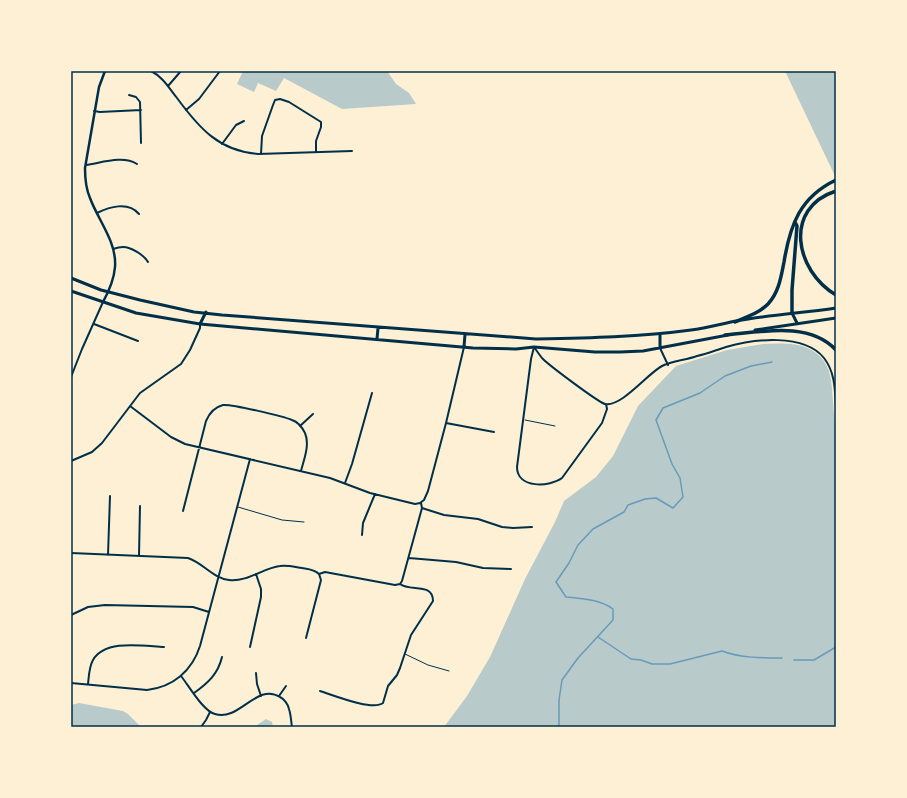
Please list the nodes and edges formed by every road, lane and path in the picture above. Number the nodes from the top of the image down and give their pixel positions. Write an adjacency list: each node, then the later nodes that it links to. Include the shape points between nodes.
1 (105, 71): 9 (street)
2 (151, 71): 5 (street)
3 (180, 71): 5 (street)
4 (220, 71): 8 (street, via 199,99)
5 (168, 86): 8 (street)
6 (129, 94): 7 (street, via 139,99)
7 (141, 110): 9 (street); 11 (street)
8 (186, 110): 12 (street, via 200,127)
9 (94, 111): 17 (street)
10 (244, 121): 12 (street, via 236,125)
11 (141, 144)
12 (222, 144): 15 (street, via 244,152)
13 (352, 151): 14 (street)
14 (316, 152): 15 (street); 15 (street, via 321,122 280,99 272,105 262,136)
15 (261, 154)
16 (137, 164): 17 (street, via 123,160)
17 (85, 165): 20 (street, via 88,193)
18 (836, 180): 22 (highway, via 810,197 799,211)
19 (836, 191): 28 (highway, via 813,205 804,219 800,235 803,253 810,270 821,284)
20 (97, 213): 21 (street, via 117,206 132,209); 23 (street)
21 (139, 214)
22 (795, 222): 32 (highway, via 797,226); 34 (highway, via 789,235 776,293 759,311)
23 (113, 249): 24 (street, via 127,248 142,255); 27 (street, via 115,268)
24 (148, 262)
25 (71, 278): 27 (main road)
26 (71, 291): 29 (main road)
27 (108, 291): 29 (street); 31 (main road, via 194,312)
28 (836, 295)
29 (103, 302): 35 (street); 36 (main road, via 136,313)
30 (836, 308): 32 (main road)
31 (206, 312): 36 (main road); 38 (main road)
32 (792, 313): 34 (main road); 37 (main road)
33 (836, 318): 37 (main road)
34 (735, 322): 40 (main road)
35 (94, 324): 44 (street); 50 (street)
36 (200, 324): 42 (main road); 53 (street, via 190,350 181,364 142,390)
37 (797, 324): 41 (main road)
38 (378, 328): 39 (main road); 42 (main road)
39 (465, 334): 43 (main road); 45 (main road)
40 (660, 334): 43 (main road); 47 (main road)
41 (725, 335): 47 (main road); 48 (highway, via 774,331 810,334 829,343)
42 (377, 339): 45 (main road)
43 (536, 339): 46 (main road)
44 (138, 341)
45 (464, 347): 46 (main road); 57 (street)
46 (534, 347): 47 (main road, via 595,352 643,351); 52 (street, via 544,360 592,397); 56 (street)
47 (660, 347): 49 (street)
48 (836, 350)
49 (668, 365): 52 (street, via 657,370 622,398); 54 (street, via 726,347 770,340 789,341 810,347 824,358 834,378)
50 (71, 377)
51 (372, 393): 65 (street)
52 (606, 404): 56 (street, via 607,409 602,423 567,472 559,480 549,484 528,483 518,475)
53 (130, 406): 61 (street, via 176,439); 63 (street, via 99,446 89,454)
54 (836, 407)
55 (313, 414): 58 (street)
56 (522, 419): 59 (lane)
57 (446, 423): 60 (street); 68 (street, via 428,491)
58 (300, 426): 61 (street, via 288,418 224,405 210,415); 64 (street, via 307,444)
59 (555, 426)
60 (494, 432)
61 (200, 447): 62 (street); 72 (street)
62 (250, 459): 64 (street); 70 (street)
63 (71, 461)
64 (301, 471): 65 (street)
65 (345, 483): 66 (street)
66 (375, 494): 68 (street); 75 (street, via 364,520)
67 (110, 496): 77 (street)
68 (420, 503): 71 (street)
69 (140, 506): 78 (street)
70 (238, 507): 73 (lane, via 282,520); 83 (street)
71 (422, 508): 74 (street, via 502,527); 79 (street)
72 (182, 511)
73 (304, 522)
74 (532, 526)
75 (362, 535)
76 (71, 553): 77 (street)
77 (108, 554): 78 (street)
78 (139, 556): 83 (street, via 188,558)
79 (409, 558): 80 (street, via 456,562 483,568); 84 (street)
80 (511, 569)
81 (256, 574): 82 (street, via 286,565 314,570); 83 (street, via 236,580); 88 (street, via 261,597)
82 (319, 574): 84 (street, via 325,572); 87 (street, via 321,580)
83 (219, 577): 85 (street)
84 (400, 584): 90 (street, via 407,588 426,589 433,598 411,635)
85 (210, 612): 86 (street, via 193,607 105,605 88,607); 94 (street, via 198,652)
86 (71, 615)
87 (306, 638)
88 (250, 646)
89 (164, 647): 96 (street, via 116,646 104,649 93,660)
90 (405, 654): 92 (lane); 98 (street, via 399,672 388,686 385,699 380,705 363,704)
91 (222, 657): 99 (street, via 213,677)
92 (449, 671)
93 (256, 673): 100 (street)
94 (181, 676): 96 (street, via 164,686 147,690); 99 (street)
95 (71, 683): 96 (street)
96 (88, 684)
97 (286, 686): 101 (street)
98 (320, 691)
99 (194, 693): 102 (street)
100 (260, 696): 101 (street); 102 (street, via 228,715)
101 (279, 696): 104 (street, via 288,706)
102 (210, 712): 103 (street)
103 (201, 727)
104 (292, 727)

